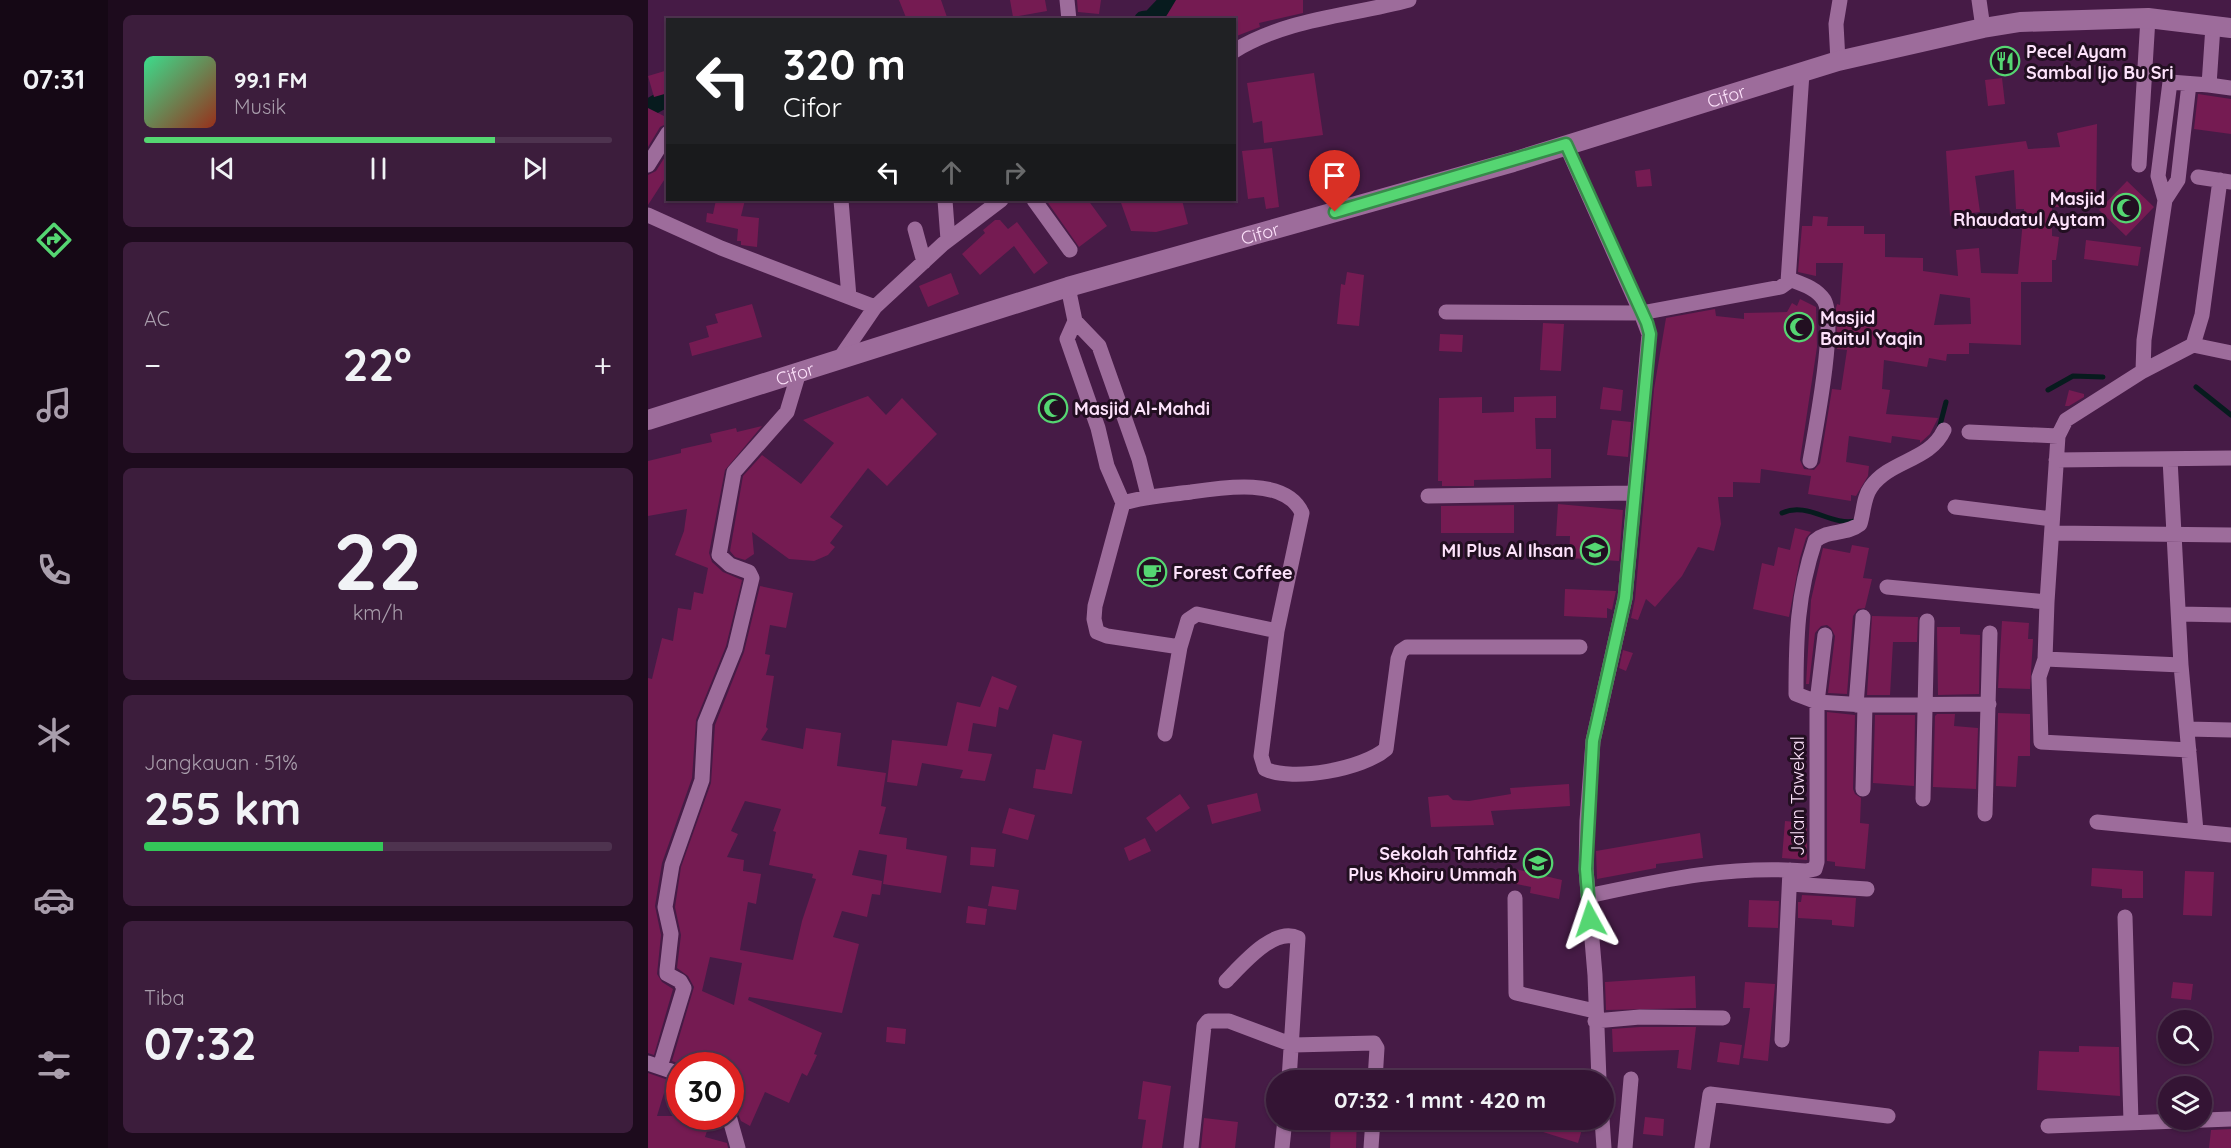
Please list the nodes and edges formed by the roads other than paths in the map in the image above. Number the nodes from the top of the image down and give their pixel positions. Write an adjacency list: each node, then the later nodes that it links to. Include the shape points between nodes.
1 (1409, 0): 7 (street, via 1306,21)
2 (1840, 0): 8 (street, via 1836,24)
3 (1979, 0): 6 (street)
4 (2148, 18): 5 (street, Cifor); 6 (street, Cifor, via 2020,22); 18 (street)
5 (2222, 27): 11 (street)
6 (1983, 28): 8 (street, Cifor)
7 (1236, 50)
8 (1838, 61): 9 (street, Cifor)
9 (1802, 73): 16 (street, Cifor); 31 (street)
10 (2189, 84): 11 (street); 13 (street, via 2170,82); 14 (street)
11 (2209, 85): 12 (street)
12 (2231, 88)
13 (2164, 127): 14 (street); 21 (street, via 2158,176)
14 (2184, 129): 21 (street, via 2178,180)
15 (666, 136): 17 (street)
16 (1566, 144): 32 (street, Cifor); 36 (street)
17 (648, 165)
18 (2139, 165)
19 (2198, 177): 20 (street)
20 (2226, 181): 38 (street)
21 (2165, 200): 41 (street)
22 (841, 201): 33 (street)
23 (945, 201): 28 (street)
24 (1000, 201): 28 (street)
25 (1035, 201): 29 (street)
26 (648, 215): 33 (street)
27 (915, 229): 30 (street)
28 (948, 240): 30 (street)
29 (1070, 250)
30 (924, 262): 34 (street)
31 (1789, 279): 36 (street, via 1781,287); 49 (street, via 1820,295 1828,314)
32 (1068, 287): 37 (street); 40 (street, Cifor)
33 (849, 297): 34 (street)
34 (875, 307): 40 (street)
35 (1446, 312): 36 (street)
36 (1641, 312): 51 (street, via 1650,334)
37 (1075, 321): 52 (street, via 1099,346); 54 (street, via 1067,339 1107,466)
38 (2193, 345): 39 (street); 41 (street)
39 (2231, 353)
40 (838, 361): 42 (street, Cifor)
41 (2143, 371): 46 (street, via 2066,420)
42 (799, 372): 43 (street, Cifor); 96 (street, via 787,412 730,483 719,555 730,565 749,572 752,578 735,650 705,723 702,780 672,865 665,907 671,934 667,970 684,988)
43 (648, 420)
44 (1944, 430): 72 (street, via 1938,443 1925,453 1877,480 1867,494 1860,524 1847,531 1828,532 1815,541 1799,605 1796,694)
45 (1970, 432): 46 (street)
46 (2058, 436): 50 (street)
47 (2231, 458): 48 (street)
48 (2170, 459): 50 (street); 57 (street)
49 (1810, 460)
50 (2056, 460): 56 (street)
51 (1634, 493): 53 (street); 88 (street, via 1625,598 1593,741 1587,821)
52 (1148, 495): 54 (street); 65 (street, via 1235,485 1288,496 1298,504 1302,513)
53 (1428, 496)
54 (1123, 503): 69 (street, via 1095,606 1096,632)
55 (1955, 507): 56 (street)
56 (2052, 526): 57 (street); 60 (street)
57 (2174, 535): 58 (street); 61 (street)
58 (2231, 535)
59 (1887, 587): 60 (street)
60 (2047, 602): 70 (street)
61 (2179, 614): 62 (street); 71 (street)
62 (2231, 615)
63 (1863, 617): 75 (street)
64 (1927, 621): 73 (street)
65 (1277, 631): 68 (street, via 1261,756 1265,769 1276,774 1335,770 1375,758 1386,749 1398,659 1407,647); 69 (street, via 1197,614 1188,620)
66 (1990, 633): 74 (street)
67 (1825, 635): 72 (street)
68 (1580, 646)
69 (1180, 647): 78 (street)
70 (2045, 659): 71 (street); 79 (street, via 2039,677 2041,742)
71 (2181, 665): 76 (street)
72 (1817, 702): 75 (street); 86 (street, Jalan Tawekal, via 1816,865 1815,869)
73 (1925, 703): 74 (street); 75 (street); 81 (street)
74 (1989, 704): 82 (street)
75 (1861, 705): 80 (street)
76 (2187, 729): 77 (street); 79 (street)
77 (2231, 730)
78 (1166, 734)
79 (2189, 750): 84 (street)
80 (1863, 789)
81 (1923, 799)
82 (1985, 814)
83 (2097, 822): 84 (street)
84 (2196, 831): 85 (street)
85 (2231, 835)
86 (1790, 877): 87 (street); 88 (street, Jalan Tawekal, via 1748,869 1689,874); 94 (street)
87 (1867, 889)
88 (1588, 896): 92 (street)
89 (1515, 898): 92 (street, via 1516,993)
90 (2125, 917): 103 (street)
91 (1226, 981): 95 (street, via 1265,944 1284,936 1298,938)
92 (1595, 1016): 93 (street); 99 (street)
93 (1723, 1018)
94 (1782, 1040)
95 (1293, 1045): 97 (street); 98 (street, via 1374,1043); 110 (street, via 1229,1021 1208,1020 1204,1026)
96 (654, 1065)
97 (1290, 1070)
98 (1376, 1070)
99 (1598, 1070)
100 (1631, 1079): 114 (street)
101 (1888, 1116): 115 (street, via 1710,1094)
102 (2231, 1119): 103 (street)
103 (2131, 1122): 104 (street)
104 (2048, 1126)
105 (733, 1130): 109 (street)
106 (1284, 1130): 111 (street)
107 (1372, 1130): 112 (street)
108 (1603, 1130): 113 (street)
109 (738, 1148)
110 (1191, 1148)
111 (1282, 1148)
112 (1371, 1148)
113 (1604, 1148)
114 (1626, 1148)
115 (1702, 1148)

